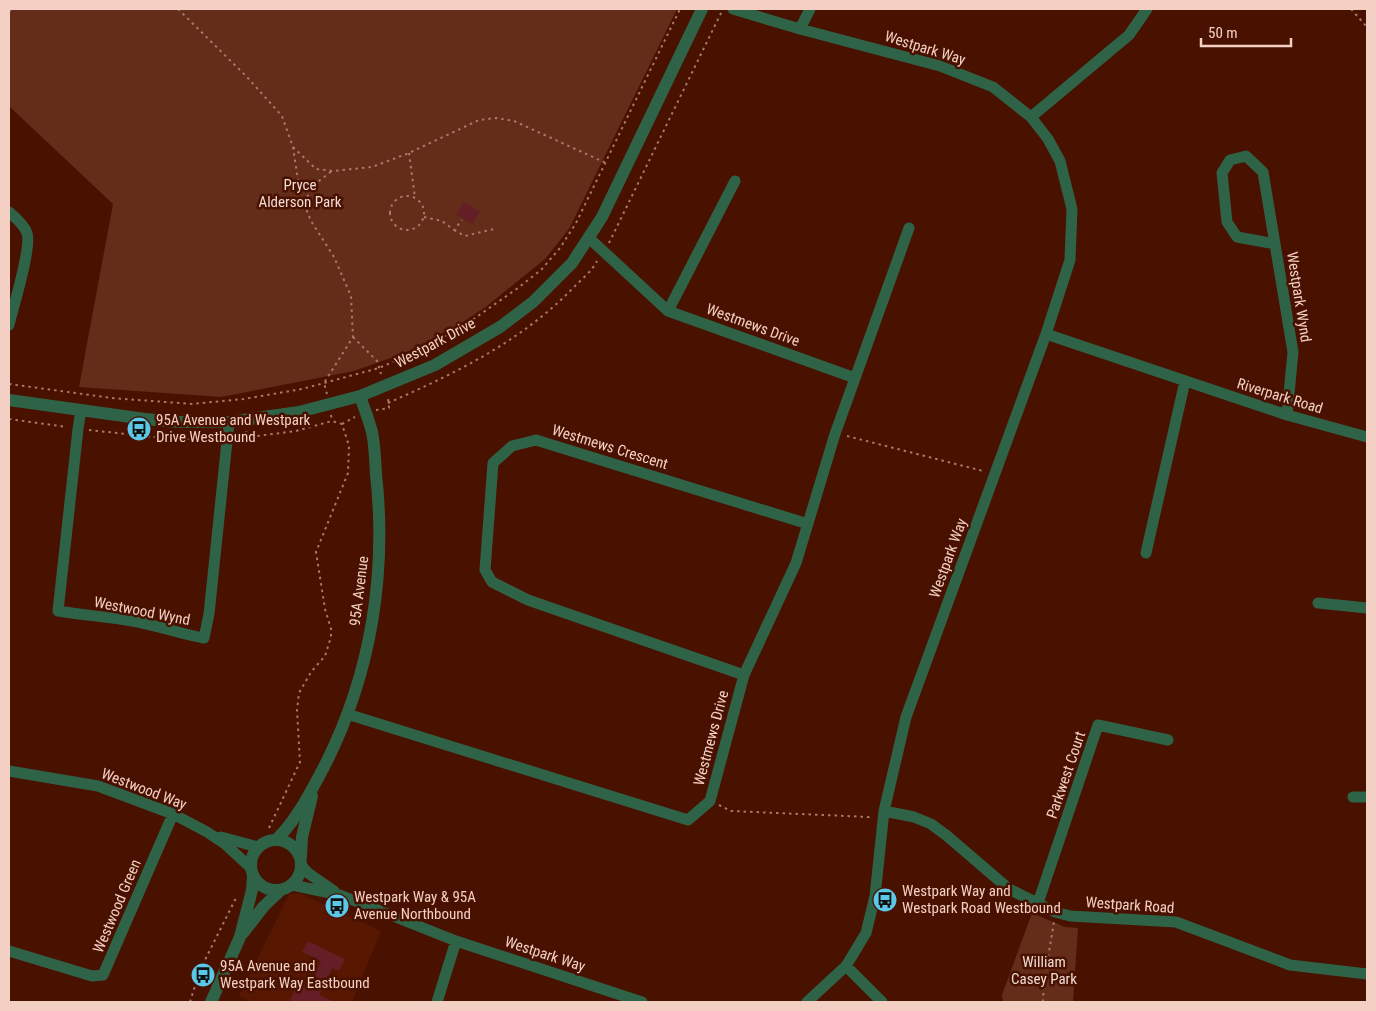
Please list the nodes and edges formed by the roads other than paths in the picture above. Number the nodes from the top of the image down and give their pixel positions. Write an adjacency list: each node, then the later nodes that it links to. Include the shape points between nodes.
1 (702, 9): 10 (street, Westpark Drive)
2 (733, 9): 5 (street, Westpark Way)
3 (810, 9): 5 (street)
4 (1147, 9): 6 (street, via 1129,35)
5 (800, 29): 6 (street, Westpark Way, via 940,66 993,87)
6 (1031, 117): 14 (street, Westpark Way, via 1060,161 1072,209 1070,260)
7 (735, 181): 12 (street)
8 (9, 212): 13 (street, via 27,233 27,249)
9 (909, 228): 15 (street, Westmews Drive)
10 (589, 238): 12 (street, Westmews Drive); 17 (street, Westpark Drive, via 572,263 533,302 500,327 435,365)
11 (1275, 244): 11 (street, Westpark Wynd, via 1263,172 1246,156 1230,160 1222,173 1227,222 1237,237); 20 (street, Westpark Wynd, via 1293,352)
12 (668, 311): 15 (street, Westmews Drive)
13 (9, 325)
14 (1046, 334): 16 (street, Riverpark Road); 34 (street, Westpark Way, via 906,717)
15 (856, 378): 23 (street, Westmews Drive)
16 (1185, 381): 20 (street, Riverpark Road); 24 (street)
17 (360, 396): 21 (street, Westpark Drive, via 299,412); 28 (street, 95A Avenue, via 372,432 379,500 380,566 362,669)
18 (9, 400): 19 (street, Westpark Drive)
19 (81, 410): 21 (street, Westpark Drive, via 179,422); 21 (street, Westwood Wynd, via 58,611 132,621 204,638)
20 (1287, 415): 22 (street, Riverpark Road)
21 (229, 422)
22 (1367, 437)
23 (808, 524): 27 (street, Westmews Drive, via 796,563); 27 (street, Westmews Crescent, via 536,440 512,446 493,463 485,570 492,582 528,600)
24 (1146, 553)
25 (1318, 603): 26 (street)
26 (1367, 608)
27 (744, 675): 28 (street, Westmews Drive, via 710,801 688,820)
28 (347, 714): 31 (street, 95A Avenue)
29 (1168, 740): 43 (street, Parkwest Court, via 1098,725)
30 (9, 771): 35 (street, Westwood Way, via 98,786)
31 (316, 782): 37 (street, 95A Avenue, via 286,830); 39 (street, 95A Avenue, via 300,846)
32 (1353, 797): 33 (street)
33 (1367, 798)
34 (884, 811): 43 (street, Westpark Road, via 931,824 1008,889); 47 (street, Westpark Way, via 875,896 866,933)
35 (173, 814): 36 (street, Westwood Way); 46 (street, Westwood Green, via 102,974 92,976)
36 (207, 832): 38 (street, Westwood Way); 40 (street, Westwood Way)
37 (272, 835): 38 (street, via 269,841); 39 (street, via 290,843)
38 (258, 847): 40 (street, via 253,854)
39 (301, 863): 41 (street, via 297,879); 42 (street, Westpark Way, via 315,878)
40 (252, 872): 41 (street, via 268,889); 44 (street, via 252,890)
41 (286, 887): 42 (street, Westpark Way); 44 (street, via 264,906)
42 (340, 895): 45 (street, Westpark Way)
43 (1038, 902): 48 (street, Westpark Road, via 1070,916 1176,922 1290,965)
44 (240, 937): 50 (street)
45 (456, 941): 49 (street, Westpark Way); 51 (street)
46 (9, 951)
47 (846, 966): 53 (street, Westpark Way); 54 (street)
48 (1367, 974)
49 (624, 999): 52 (street, Westpark Way)
50 (211, 1002)
51 (437, 1002)
52 (642, 1002)
53 (807, 1002)
54 (882, 1002)

